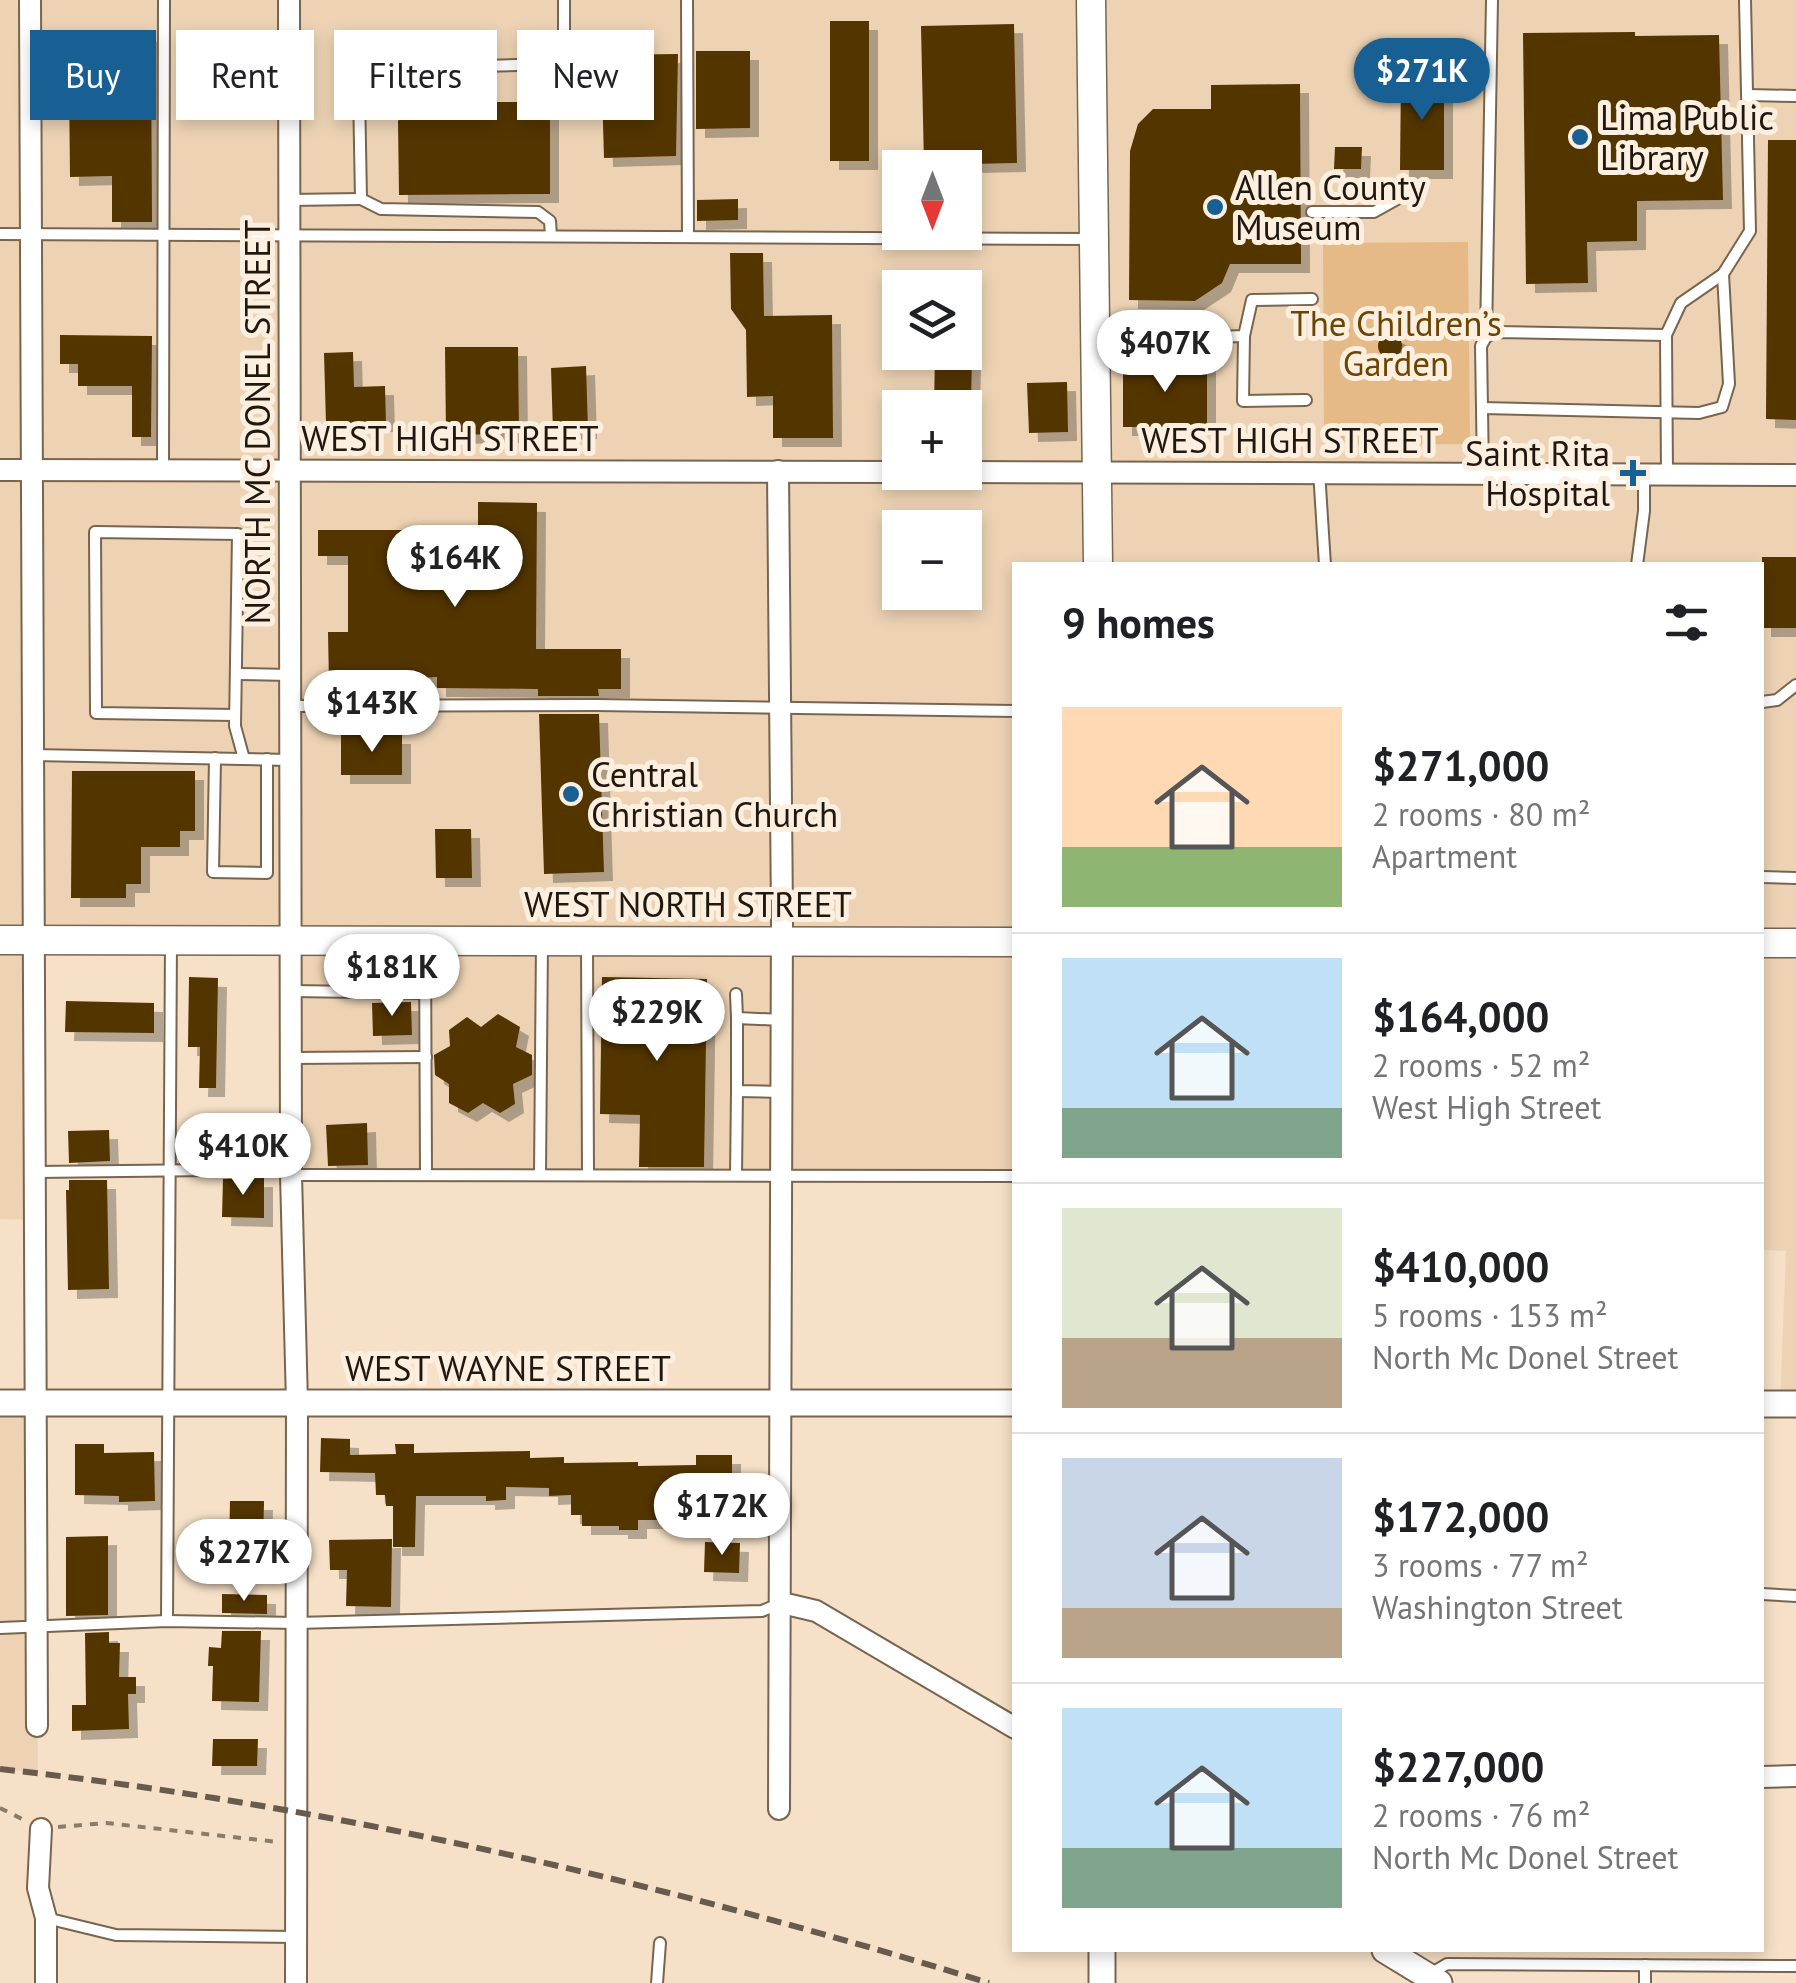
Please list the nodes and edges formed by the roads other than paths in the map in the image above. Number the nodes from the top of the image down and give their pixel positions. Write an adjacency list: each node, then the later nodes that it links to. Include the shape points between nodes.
1 (30, 0): 16 (street)
2 (164, 0): 17 (lane)
3 (289, 0): 13 (street, NORTH MC DONEL STREET)
4 (564, 0): 12 (lane, via 564,50 553,64 374,69 359,92)
5 (686, 0): 20 (lane)
6 (1091, 0): 21 (main road)
7 (1492, 0): 26 (lane)
8 (1744, 0): 9 (lane)
9 (1748, 94): 10 (lane); 22 (lane, via 1750,230)
10 (1796, 96)
11 (1399, 198): 14 (lane, via 1374,212)
12 (361, 199): 13 (lane); 19 (lane, via 380,210 538,212 550,221)
13 (289, 200): 18 (street, NORTH MC DONEL STREET)
14 (1312, 212)
15 (0, 234): 16 (lane)
16 (31, 234): 17 (lane); 32 (street)
17 (163, 235): 18 (lane); 33 (lane)
18 (290, 235): 19 (lane); 34 (street, NORTH MC DONEL STREET)
19 (551, 236): 20 (lane)
20 (688, 237): 21 (lane)
21 (1095, 239): 27 (main road)
22 (1723, 274): 24 (lane, via 1681,304); 30 (lane, via 1725,402 1715,411)
23 (1312, 299): 25 (lane, via 1252,300)
24 (1666, 335): 26 (lane); 30 (lane)
25 (1244, 336): 27 (lane); 28 (lane, via 1243,401)
26 (1486, 336): 29 (lane)
27 (1095, 341): 40 (main road)
28 (1306, 400)
29 (1482, 408): 30 (lane); 39 (lane)
30 (1667, 412): 42 (lane)
31 (0, 470): 32 (street, WEST HIGH STREET)
32 (32, 470): 33 (street, WEST HIGH STREET); 55 (street)
33 (163, 470): 34 (street, WEST HIGH STREET)
34 (290, 470): 35 (street, WEST HIGH STREET); 48 (street, NORTH MC DONEL STREET)
35 (778, 471): 36 (street, WEST HIGH STREET); 52 (street)
36 (882, 472)
37 (982, 472): 40 (street, WEST HIGH STREET)
38 (1319, 472): 39 (street, WEST HIGH STREET); 40 (street, WEST HIGH STREET); 45 (lane)
39 (1483, 472): 41 (street, WEST HIGH STREET)
40 (1098, 473): 44 (main road)
41 (1644, 474): 42 (street, WEST HIGH STREET); 46 (lane)
42 (1667, 474): 43 (street, WEST HIGH STREET)
43 (1796, 474)
44 (1098, 562)
45 (1324, 562)
46 (1638, 562)
47 (236, 674): 48 (lane); 54 (lane); 54 (lane, via 238,534 95,532 96,714)
48 (290, 676): 51 (street, NORTH MC DONEL STREET)
49 (1796, 685): 50 (lane)
50 (1764, 702)
51 (290, 706): 52 (lane); 59 (street, NORTH MC DONEL STREET)
52 (782, 710): 53 (lane); 69 (street)
53 (1012, 711)
54 (235, 715): 57 (lane)
55 (33, 755): 56 (lane); 63 (street)
56 (215, 758): 57 (lane); 58 (lane, via 214,872 267,873)
57 (244, 759): 58 (lane)
58 (267, 759): 59 (lane)
59 (290, 760): 65 (street, NORTH MC DONEL STREET)
60 (1764, 877): 61 (lane)
61 (1796, 878)
62 (0, 940): 63 (main road, WEST NORTH STREET)
63 (34, 940): 64 (main road, WEST NORTH STREET); 82 (street)
64 (171, 940): 65 (main road, WEST NORTH STREET); 83 (lane)
65 (290, 941): 66 (main road, WEST NORTH STREET); 73 (street, NORTH MC DONEL STREET)
66 (425, 941): 68 (main road, WEST NORTH STREET); 74 (lane)
67 (587, 941): 68 (main road, WEST NORTH STREET); 69 (main road, WEST NORTH STREET); 87 (lane)
68 (542, 942): 86 (lane)
69 (782, 942): 70 (main road, WEST NORTH STREET); 77 (street)
70 (1012, 942)
71 (1764, 943): 72 (main road)
72 (1796, 943)
73 (290, 991): 74 (lane); 79 (street, NORTH MC DONEL STREET)
74 (426, 993): 78 (lane)
75 (736, 994): 76 (lane)
76 (737, 1018): 77 (lane); 80 (lane)
77 (782, 1020): 81 (street)
78 (426, 1057): 79 (lane); 85 (lane)
79 (290, 1058): 84 (street, NORTH MC DONEL STREET)
80 (738, 1091): 81 (lane); 88 (lane)
81 (782, 1092): 89 (street)
82 (35, 1172): 83 (lane); 92 (street)
83 (170, 1172): 84 (lane); 93 (lane)
84 (291, 1172): 85 (lane); 94 (street, NORTH MC DONEL STREET)
85 (426, 1174): 86 (lane)
86 (540, 1174): 87 (lane)
87 (588, 1174): 88 (lane)
88 (736, 1174): 89 (lane)
89 (782, 1174): 90 (lane); 95 (street)
90 (1012, 1176)
91 (0, 1402): 92 (street, WEST WAYNE STREET)
92 (36, 1402): 93 (street, WEST WAYNE STREET); 105 (street)
93 (169, 1402): 94 (street, WEST WAYNE STREET); 102 (lane)
94 (297, 1403): 95 (street, WEST WAYNE STREET); 103 (street, NORTH MC DONEL STREET)
95 (781, 1403): 96 (street, WEST WAYNE STREET); 101 (street)
96 (1012, 1403)
97 (1764, 1404): 98 (street)
98 (1796, 1404)
99 (1764, 1594): 100 (lane)
100 (1796, 1596)
101 (782, 1602): 103 (lane, via 762,1612); 107 (street, via 816,1611); 110 (street)
102 (167, 1621): 103 (lane); 105 (lane)
103 (296, 1623): 113 (street, NORTH MC DONEL STREET)
104 (0, 1628): 105 (lane)
105 (37, 1628): 106 (street)
106 (37, 1726)
107 (1012, 1726)
108 (1764, 1776): 109 (street)
109 (1796, 1776)
110 (779, 1810)
111 (42, 1829): 112 (street, via 38,1888)
112 (46, 1918): 113 (lane, via 116,1935); 120 (street)
113 (296, 1936): 121 (street, NORTH MC DONEL STREET)
114 (660, 1943): 122 (lane)
115 (1102, 1952): 123 (street)
116 (1387, 1952): 119 (street)
117 (1646, 1966): 118 (lane); 119 (lane, via 1447,1964); 124 (lane)
118 (1796, 1966)
119 (1433, 1979)
120 (46, 1983)
121 (296, 1983)
122 (658, 1983)
123 (1102, 1983)
124 (1646, 1983)

